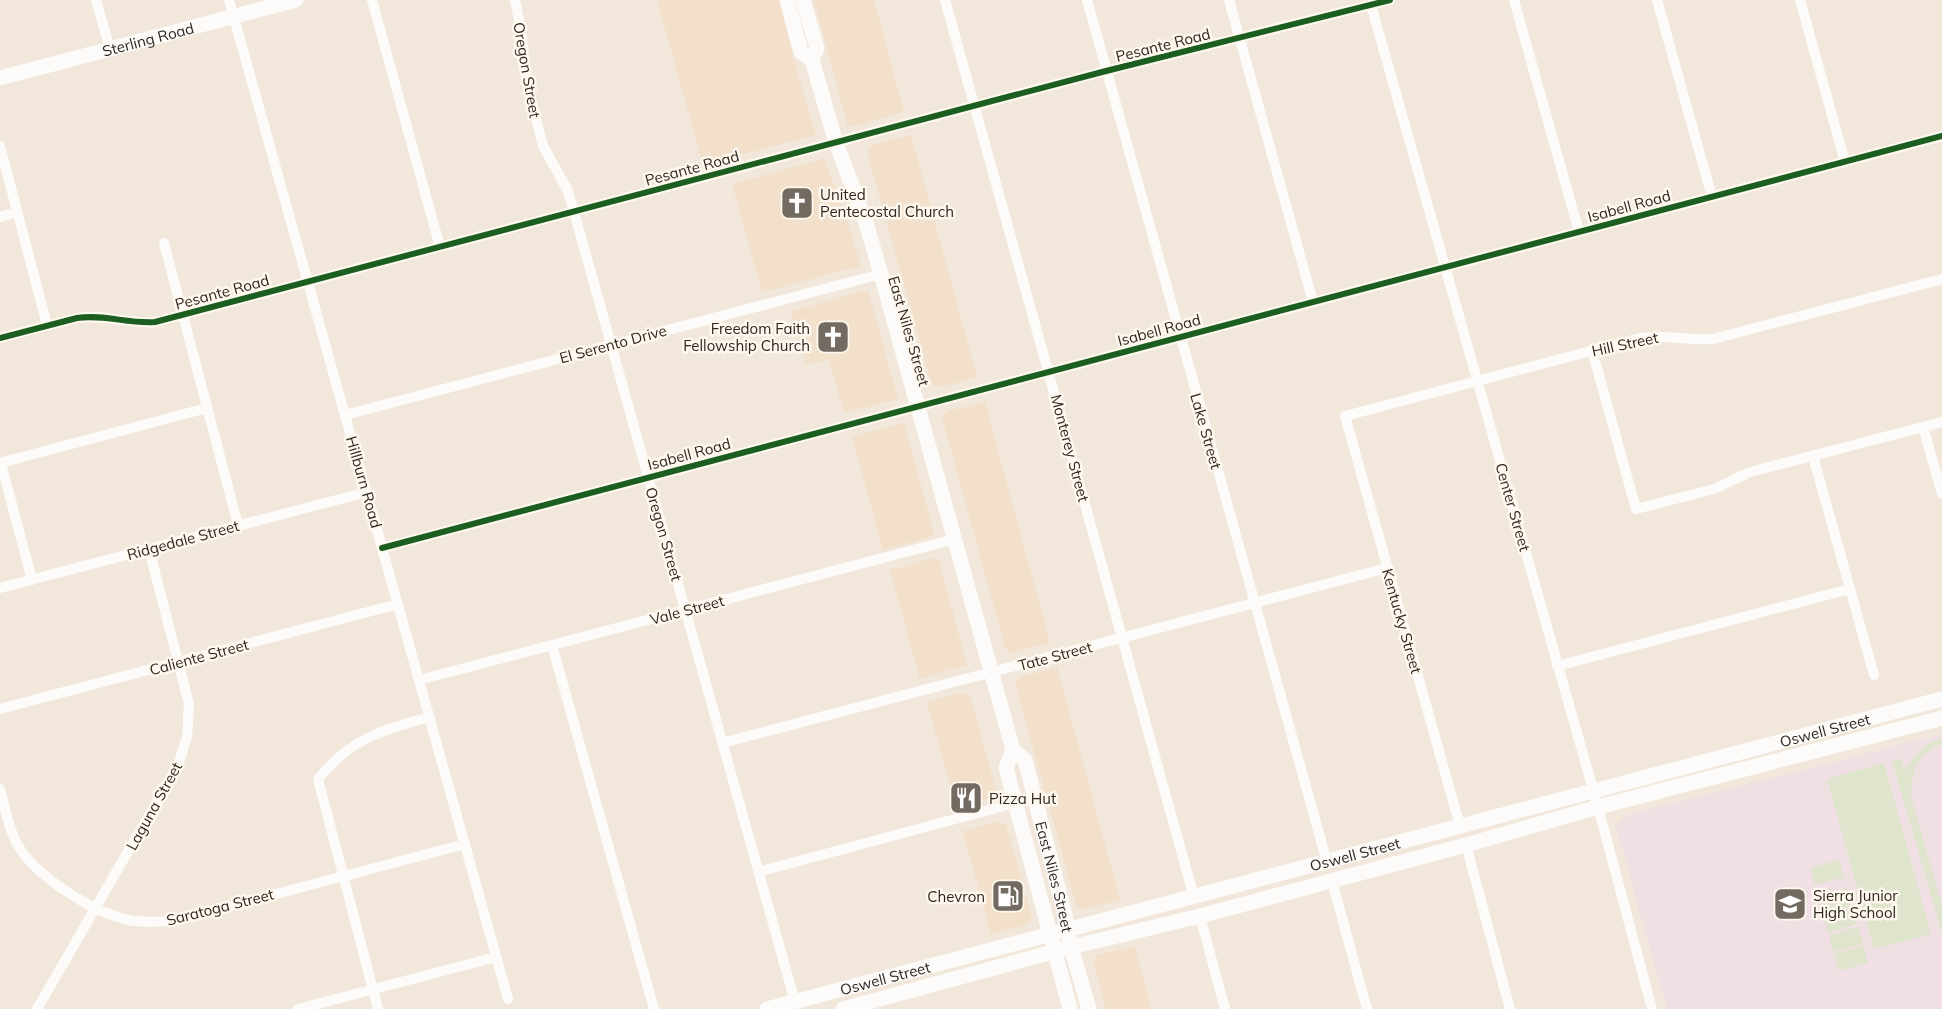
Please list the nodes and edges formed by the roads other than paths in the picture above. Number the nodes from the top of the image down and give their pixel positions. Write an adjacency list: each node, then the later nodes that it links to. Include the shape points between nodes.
1 (96, 0): 18 (street)
2 (229, 0): 16 (street, Hillburn Road)
3 (296, 0): 16 (main road, Sterling Road)
4 (372, 0): 33 (street)
5 (514, 0): 29 (street, Oregon Street, via 526,79 543,146 568,191)
6 (787, 0): 19 (main road, East Niles Street, via 801,52)
7 (803, 0): 19 (main road, East Niles Street, via 817,48)
8 (945, 0): 22 (street, Monterey Street)
9 (1087, 0): 20 (street, Lake Street)
10 (1230, 0): 17 (street)
11 (1389, 0): 15 (street, Pesante Road)
12 (1514, 0): 31 (street)
13 (1658, 0): 27 (street)
14 (1800, 0): 26 (street)
15 (1371, 5): 17 (street, Pesante Road); 34 (street, Center Street)
16 (233, 16): 18 (main road, Sterling Road); 37 (street, Hillburn Road)
17 (1240, 39): 20 (street, Pesante Road); 38 (street)
18 (110, 49): 21 (main road, Sterling Road)
19 (812, 60): 24 (main road, East Niles Street)
20 (1106, 71): 22 (street, Pesante Road); 41 (street, Lake Street)
21 (0, 78)
22 (975, 106): 24 (street, Pesante Road); 45 (street, Monterey Street)
23 (1942, 136): 26 (street, Isabell Road)
24 (836, 143): 29 (street, Pesante Road); 35 (main road, East Niles Street)
25 (0, 146): 28 (street)
26 (1845, 162): 27 (street, Isabell Road)
27 (1712, 197): 31 (street, Isabell Road)
28 (17, 212): 30 (street); 40 (street)
29 (574, 212): 33 (street, Pesante Road); 43 (street, Oregon Street)
30 (0, 217)
31 (1579, 232): 34 (street, Isabell Road)
32 (164, 243): 39 (street)
33 (440, 247): 37 (street, Pesante Road)
34 (1446, 267): 38 (street, Isabell Road); 46 (street, Center Street)
35 (881, 274): 43 (street, El Serento Drive); 47 (main road, East Niles Street)
36 (1942, 279): 44 (street, Hill Street, via 1713,339 1653,336)
37 (308, 282): 39 (street, Pesante Road); 49 (street, Hillburn Road)
38 (1313, 302): 41 (street, Isabell Road)
39 (183, 315): 40 (street, Pesante Road, via 141,323 90,316); 48 (street)
40 (47, 325): 42 (street, Pesante Road)
41 (1180, 337): 45 (street, Isabell Road); 66 (street, Lake Street)
42 (0, 338)
43 (611, 345): 49 (street, El Serento Drive); 55 (street, Oregon Street)
44 (1592, 350): 46 (street, Hill Street); 53 (street, via 1636,509)
45 (1049, 372): 47 (street, Isabell Road); 69 (street, Monterey Street)
46 (1478, 380): 50 (street, Hill Street); 72 (street, Center Street)
47 (918, 406): 55 (street, Isabell Road); 59 (main road, East Niles Street)
48 (207, 408): 54 (street); 58 (street)
49 (345, 415): 56 (street, Hillburn Road)
50 (1345, 416): 62 (street, Kentucky Street)
51 (1942, 422): 52 (street)
52 (1923, 427): 53 (street); 57 (street)
53 (1813, 456): 65 (street)
54 (1, 463): 63 (street)
55 (648, 478): 60 (street, Isabell Road); 68 (street, Oregon Street)
56 (367, 492): 58 (street, Ridgedale Street); 60 (street, Hillburn Road)
57 (1942, 494)
58 (238, 525): 61 (street, Ridgedale Street)
59 (955, 539): 68 (street, Vale Street); 73 (main road, East Niles Street)
60 (382, 548): 67 (street, Hillburn Road)
61 (149, 549): 63 (street, Ridgedale Street); 71 (street, Laguna Street)
62 (1387, 568): 66 (street, Tate Street); 86 (street, Kentucky Street)
63 (32, 580): 64 (street, Ridgedale Street)
64 (0, 588)
65 (1850, 589): 72 (street); 74 (street)
66 (1254, 603): 69 (street, Tate Street); 89 (street, Lake Street)
67 (398, 604): 71 (street, Caliente Street); 75 (street, Hillburn Road)
68 (685, 610): 70 (street, Vale Street); 80 (street, Oregon Street)
69 (1122, 638): 73 (street, Tate Street); 93 (street, Monterey Street)
70 (552, 645): 75 (street, Vale Street); 107 (street)
71 (179, 662): 77 (street, Caliente Street); 94 (street, Laguna Street, via 189,704 184,750)
72 (1557, 666): 83 (street, Center Street)
73 (992, 672): 80 (street, Tate Street); 81 (main road, East Niles Street)
74 (1874, 675)
75 (419, 680): 78 (street, Hillburn Road)
76 (1942, 699): 83 (main road, Oswell Street)
77 (0, 709)
78 (430, 717): 87 (street, Hillburn Road); 91 (street, via 357,742 318,779)
79 (1942, 718): 85 (main road, Oswell Street)
80 (722, 743): 90 (street, Oregon Street)
81 (1012, 750): 84 (main road, East Niles Street, via 1006,768); 96 (main road, East Niles Street, via 1025,760)
82 (0, 789): 94 (street, Saratoga Street, via 11,829 25,856 50,880)
83 (1593, 791): 85 (street, Center Street); 86 (main road, Oswell Street)
84 (1015, 803): 90 (street); 97 (main road, East Niles Street)
85 (1598, 807): 88 (main road, Oswell Street); 115 (street, Center Street)
86 (1460, 826): 89 (main road, Oswell Street)
87 (465, 844): 91 (street, Saratoga Street); 100 (street, Hillburn Road)
88 (1466, 845): 92 (main road, Oswell Street); 114 (street)
89 (1326, 862): 93 (main road, Oswell Street)
90 (758, 872): 103 (street, Oregon Street)
91 (343, 876): 94 (street, Saratoga Street, via 174,921 129,920); 101 (street)
92 (1332, 881): 95 (main road, Oswell Street); 113 (street)
93 (1194, 897): 96 (main road, Oswell Street)
94 (97, 908): 104 (street, Laguna Street)
95 (1200, 915): 98 (main road, Oswell Street); 112 (street)
96 (1067, 931): 97 (main road, Oswell Street); 98 (main road, East Niles Street)
97 (1050, 935): 99 (main road, East Niles Street); 103 (main road, Oswell Street, via 895,976)
98 (1071, 946): 99 (main road, Oswell Street); 111 (main road, East Niles Street)
99 (1054, 951): 109 (main road, Oswell Street); 110 (main road, East Niles Street)
100 (496, 957): 101 (street); 102 (street, Hillburn Road)
101 (373, 989): 105 (street); 106 (street)
102 (508, 999)
103 (799, 1007): 108 (main road, Oswell Street)
104 (37, 1009)
105 (298, 1009)
106 (378, 1009)
107 (654, 1009)
108 (767, 1009)
109 (843, 1009)
110 (1070, 1009)
111 (1089, 1009)
112 (1225, 1009)
113 (1367, 1009)
114 (1510, 1009)
115 (1652, 1009)

